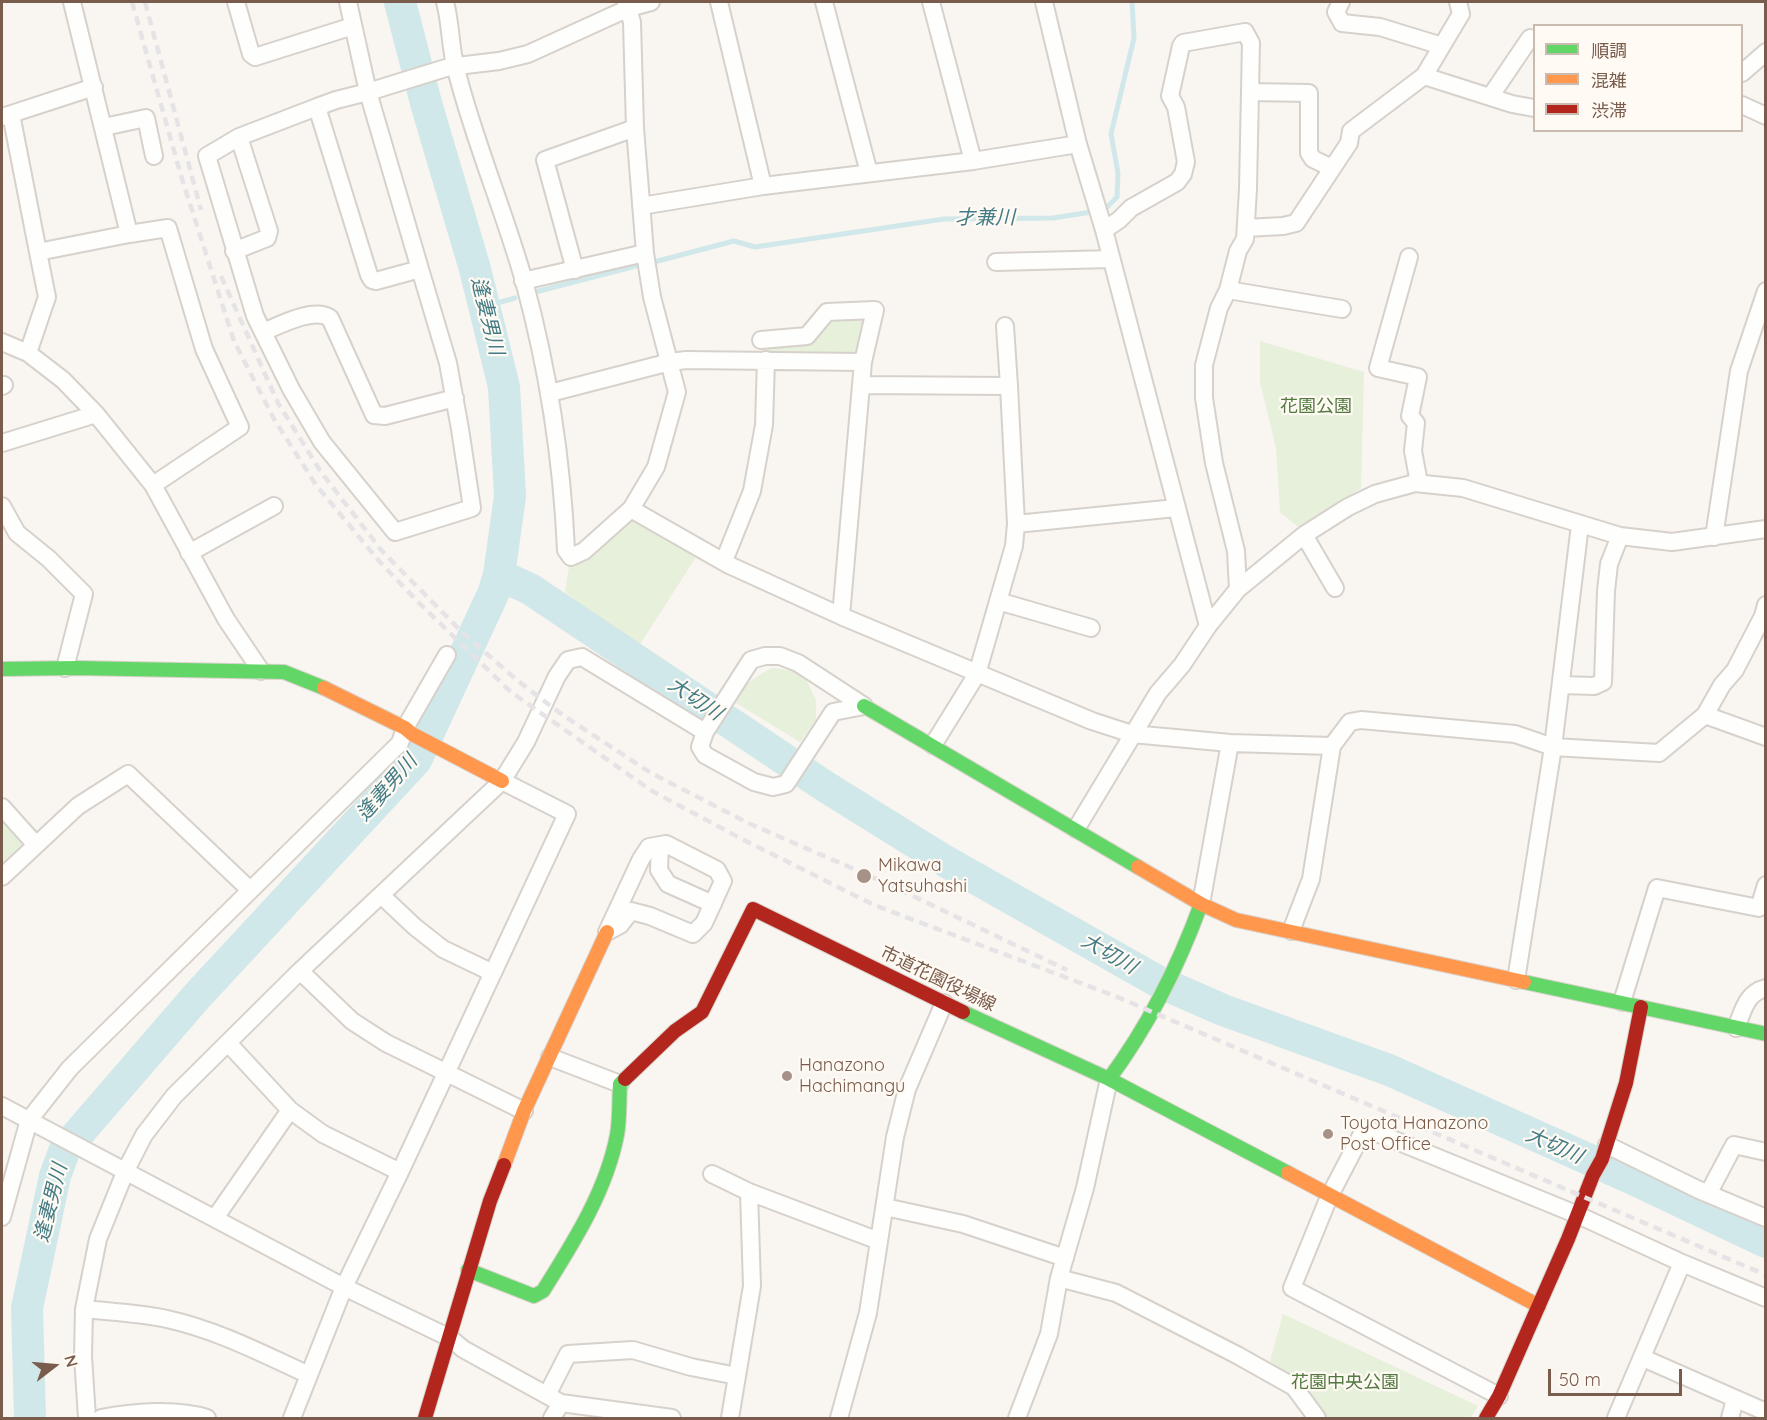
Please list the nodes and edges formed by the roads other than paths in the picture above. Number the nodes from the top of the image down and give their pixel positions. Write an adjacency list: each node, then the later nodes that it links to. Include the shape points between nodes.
1 (72, 2): 20 (street)
2 (236, 2): 13 (street, via 255,57)
3 (348, 2): 13 (street)
4 (445, 2): 17 (street)
5 (651, 2): 12 (street)
6 (719, 2): 37 (street)
7 (825, 2): 36 (street)
8 (931, 2): 34 (street)
9 (1044, 2): 32 (street)
10 (1341, 2): 15 (street, via 1336,12 1342,23 1380,27)
11 (1458, 2): 15 (street, via 1461,14)
12 (627, 5): 17 (street, via 528,54); 30 (street, via 632,22)
13 (353, 26): 21 (street)
14 (1530, 38): 23 (street)
15 (1442, 46): 19 (street)
16 (1766, 52): 18 (street)
17 (452, 67): 21 (street); 50 (street)
18 (1743, 72)
19 (1425, 76): 23 (street); 35 (street, via 1351,131)
20 (94, 87): 27 (street); 29 (street)
21 (374, 90): 25 (street); 48 (street)
22 (1250, 92): 35 (street, via 1309,93 1309,153); 39 (street, via 1251,43 1245,32 1183,43 1170,96 1176,108 1186,162 1183,174 1119,220); 40 (street)
23 (1490, 97): 26 (street)
24 (1743, 105): 28 (street)
25 (316, 107): 31 (street); 48 (street, via 372,280)
26 (1533, 108)
27 (6, 116): 43 (street)
28 (1766, 116)
29 (104, 127): 33 (street, via 146,118); 41 (street)
30 (635, 128): 38 (street); 49 (street, via 545,160)
31 (239, 137): 42 (street, via 207,156); 42 (street, via 270,231 267,238)
32 (1078, 144): 34 (street); 39 (street)
33 (154, 156)
34 (973, 161): 36 (street)
35 (1332, 168): 40 (street, via 1296,223)
36 (869, 173): 37 (street)
37 (763, 186): 38 (street)
38 (640, 207): 44 (street)
39 (1100, 217): 46 (street)
40 (1246, 228): 51 (street)
41 (129, 234): 43 (street); 69 (street, via 168,228 204,349 240,427)
42 (234, 251): 55 (street)
43 (38, 252): 58 (street, via 47,297)
44 (645, 253): 49 (street); 60 (street, via 652,297)
45 (1408, 256): 68 (street, via 1378,368 1419,377 1410,416 1416,423 1413,451)
46 (1112, 259): 47 (street); 72 (street)
47 (996, 262)
48 (420, 269): 65 (street)
49 (575, 270): 50 (street)
50 (523, 281): 64 (street)
51 (1228, 290): 53 (street); 83 (street, via 1209,342 1204,398 1214,463 1236,550)
52 (1766, 291): 79 (street, via 1739,371)
53 (1342, 309)
54 (1005, 326): 63 (street)
55 (263, 332): 65 (street, via 318,313 330,318 374,415 385,416); 65 (street, via 322,442 395,532 472,508)
56 (761, 340): 61 (street, via 807,336 827,312 875,310)
57 (2, 342): 58 (street)
58 (28, 353): 66 (street, via 63,380)
59 (766, 360): 60 (street); 61 (street); 81 (street, via 764,424 757,469)
60 (670, 362): 64 (street); 73 (street, via 677,392 656,466)
61 (862, 362): 62 (street)
62 (861, 385): 63 (street); 86 (street)
63 (1009, 386): 74 (street)
64 (550, 393): 73 (street, via 564,497 566,550 571,556 584,551)
65 (455, 398)
66 (96, 414): 67 (street); 69 (street)
67 (2, 443)
68 (1419, 483): 75 (street, via 1463,488); 77 (street, via 1375,494)
69 (153, 485): 80 (street)
70 (2, 506): 90 (street, via 17,533 84,594)
71 (274, 506): 80 (street)
72 (1176, 508): 74 (street); 87 (street)
73 (631, 509): 81 (street)
74 (1016, 524): 84 (street, via 1014,546)
75 (1580, 525): 78 (street); 95 (street)
76 (1766, 529): 79 (street)
77 (1304, 535): 82 (street); 83 (street)
78 (1620, 536): 79 (street, via 1672,542); 95 (street, via 1609,564 1603,682 1594,686)
79 (1714, 537)
80 (189, 553): 92 (street, via 226,620)
81 (724, 561): 86 (street)
82 (1335, 588)
83 (1238, 589): 87 (street)
84 (998, 601): 88 (street); 93 (street)
85 (1766, 605): 98 (street, via 1734,670)
86 (841, 616): 93 (street)
87 (1208, 626): 101 (street)
88 (1091, 628)
89 (447, 655): 99 (street)
90 (65, 668): 91 (street); 92 (street)
91 (2, 669)
92 (261, 671): 99 (street, via 284,672)
93 (978, 674): 101 (street); 104 (street)
94 (823, 679): 96 (street); 97 (street); 100 (street, via 780,656 751,660)
95 (1562, 685): 106 (street)
96 (864, 706): 97 (street); 104 (street)
97 (833, 712): 100 (street, via 786,784 773,787 754,782 705,755 700,747)
98 (1705, 716): 102 (street); 106 (street, via 1659,753)
99 (409, 731): 107 (street); 114 (street)
100 (705, 732): 107 (street, via 582,657 574,657 557,676 526,742)
101 (1132, 734): 103 (street); 109 (street)
102 (1766, 737)
103 (1230, 743): 105 (street); 118 (street)
104 (933, 745): 109 (street)
105 (1332, 746): 106 (street, via 1350,722 1361,720 1515,734); 120 (street, via 1311,879)
106 (1553, 747): 124 (street)
107 (502, 781): 116 (street); 123 (street, via 567,814)
108 (2, 807): 110 (street)
109 (1076, 829): 118 (street)
110 (36, 845): 112 (street); 114 (street, via 78,806 128,774)
111 (660, 845): 115 (street, via 649,847); 117 (street, via 659,870 668,884); 117 (street, via 666,844 717,870 723,881)
112 (2, 877)
113 (1766, 885): 127 (street, via 1759,908 1657,888)
114 (250, 890): 139 (street, via 70,1068)
115 (626, 891): 119 (street); 121 (street)
116 (381, 895): 122 (street); 123 (street, via 443,949)
117 (713, 904): 119 (street, via 704,923 693,934)
118 (1201, 904): 120 (street, via 1236,920); 134 (street, via 1159,1005)
119 (631, 911): 121 (street, via 620,925)
120 (1291, 931): 124 (street)
121 (607, 932): 132 (street)
122 (300, 971): 131 (street); 133 (street, via 352,1021)
123 (493, 973): 133 (street)
124 (1516, 980): 127 (street)
125 (1766, 988): 129 (street, via 1747,999)
126 (944, 1002): 134 (street, 市道花園役場線); 135 (street, 市道花園役場線, via 753,909 702,1012 675,1031); 148 (street, via 907,1089)
127 (1622, 1002): 128 (street)
128 (1641, 1007): 129 (street); 140 (street, via 1626,1083)
129 (1736, 1028): 130 (street)
130 (1766, 1034)
131 (228, 1043): 137 (street); 142 (street, via 174,1096 144,1135)
132 (550, 1057): 135 (street); 138 (street)
133 (446, 1073): 138 (street); 143 (street)
134 (1109, 1079): 147 (street, 市道花園役場線); 154 (street)
135 (620, 1084): 156 (street, via 617,1136 602,1185 578,1236 543,1291 534,1296)
136 (2, 1106): 139 (street)
137 (290, 1110): 143 (street, via 323,1134); 151 (street)
138 (524, 1111): 156 (street)
139 (34, 1122): 142 (street); 150 (street)
140 (1605, 1152): 146 (street); 149 (street)
141 (1766, 1152): 146 (street, via 1734,1145)
142 (126, 1170): 151 (street); 161 (street, via 98,1239)
143 (400, 1172): 158 (street)
144 (712, 1174): 145 (street)
145 (750, 1192): 153 (street); 165 (street, via 752,1286)
146 (1708, 1194): 152 (street)
147 (1329, 1197): 149 (street, via 1365,1128); 160 (street, 市道花園役場線); 166 (street, via 1292,1288)
148 (885, 1207): 153 (street); 154 (street, via 963,1224)
149 (1578, 1215): 155 (street); 160 (street)
150 (2, 1216)
151 (215, 1218): 158 (street)
152 (1766, 1218)
153 (879, 1241): 178 (street, via 868,1313)
154 (1065, 1258): 157 (street)
155 (1682, 1263): 159 (street); 163 (street)
156 (468, 1270): 162 (street)
157 (1059, 1278): 179 (street, via 1049,1334); 180 (street, via 1116,1293 1238,1355 1294,1387)
158 (344, 1287): 162 (street); 164 (street)
159 (1766, 1298)
160 (1539, 1306): 166 (street)
161 (84, 1309): 164 (street, via 166,1319 200,1328); 170 (street, via 82,1356)
162 (450, 1338): 167 (street); 174 (street)
163 (1642, 1358): 168 (street); 182 (street)
164 (309, 1375): 173 (street)
165 (737, 1376): 167 (street, via 633,1350 568,1354); 177 (street)
166 (1499, 1396): 181 (street)
167 (554, 1399): 175 (street); 176 (street)
168 (1735, 1399): 169 (street); 183 (street)
169 (1766, 1412)
170 (87, 1419)
171 (101, 1419): 172 (street, via 127,1413 164,1412)
172 (207, 1419)
173 (292, 1419)
174 (425, 1419)
175 (552, 1419)
176 (672, 1419)
177 (730, 1419)
178 (839, 1419)
179 (1017, 1419)
180 (1317, 1419)
181 (1486, 1419)
182 (1616, 1419)
183 (1730, 1419)

